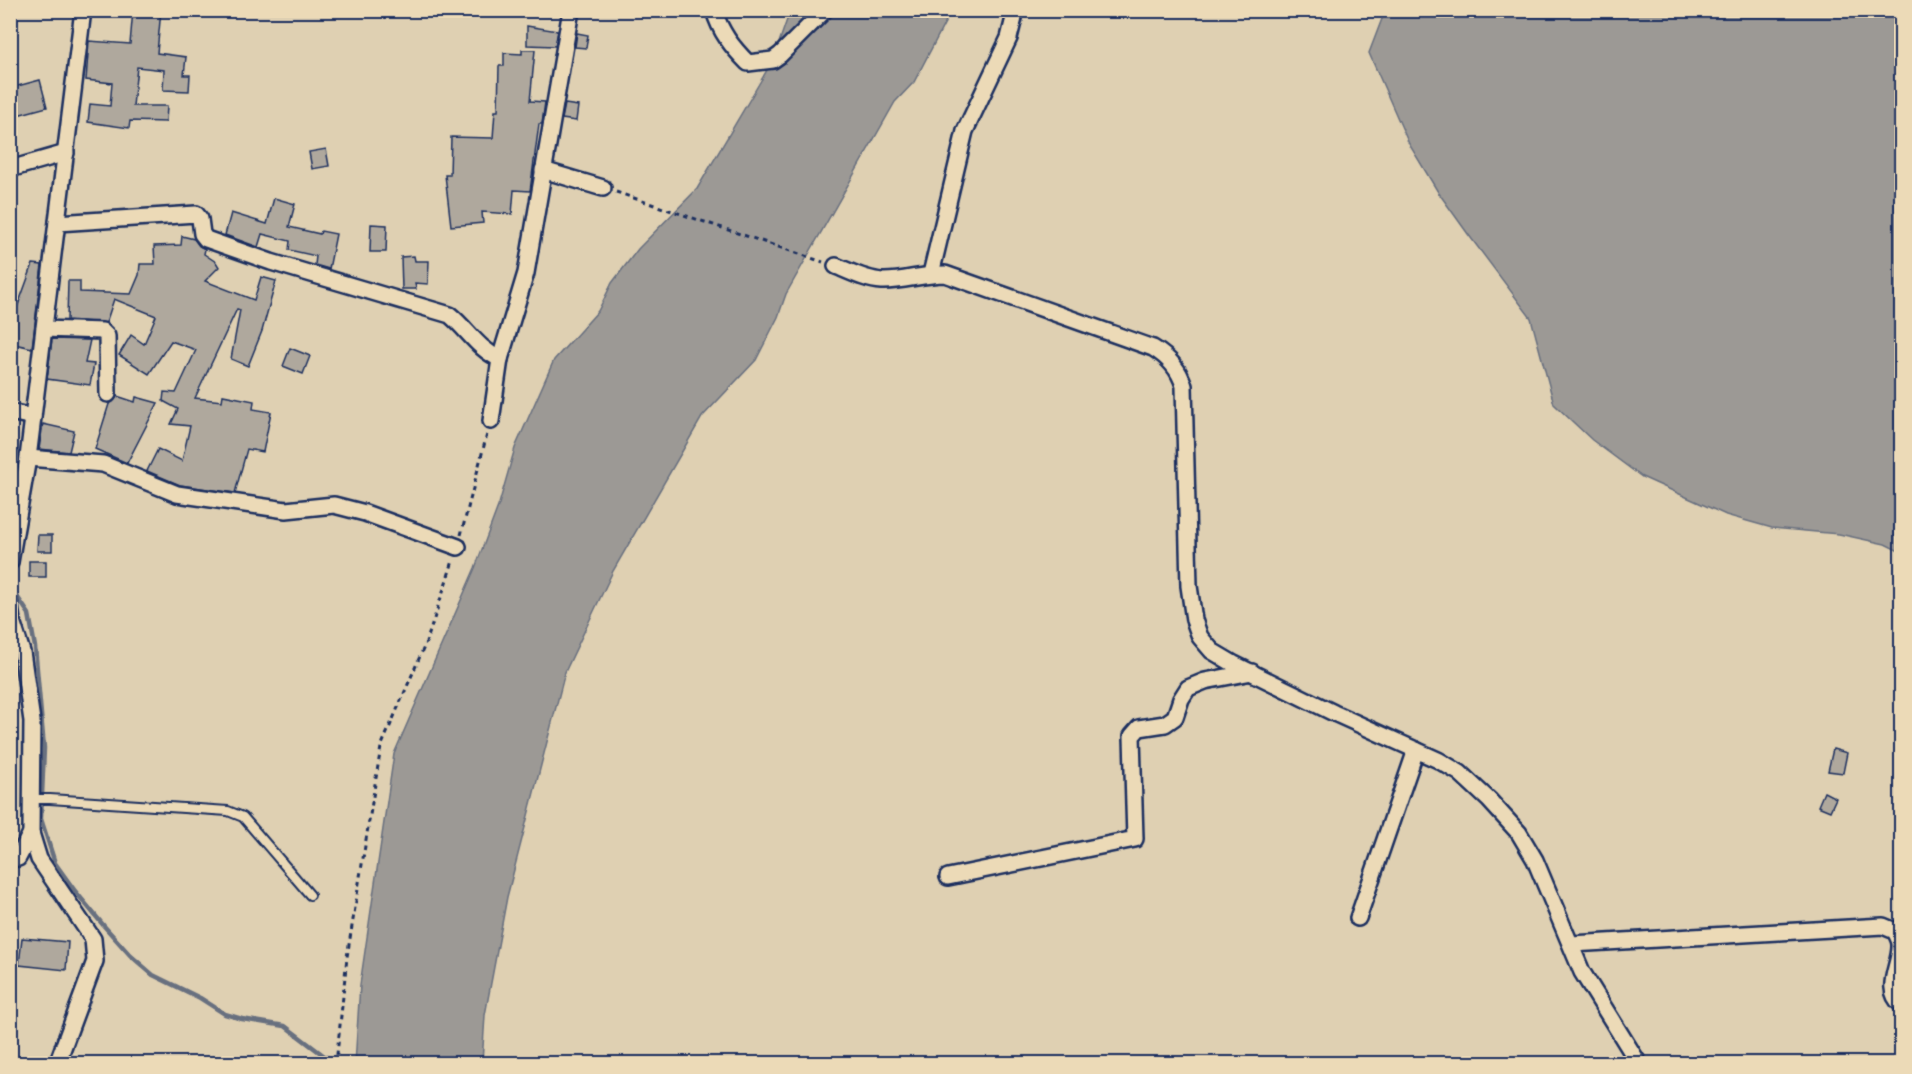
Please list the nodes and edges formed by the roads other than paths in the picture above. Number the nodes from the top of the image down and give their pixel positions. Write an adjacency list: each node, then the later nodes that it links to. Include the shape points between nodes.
1 (83, 10): 6 (street)
2 (571, 10): 8 (street)
3 (714, 10): 4 (street, via 728,40 748,63 773,60)
4 (825, 10)
5 (1014, 10): 12 (street, via 1009,38 965,131)
6 (66, 153): 7 (street); 10 (street)
7 (10, 169)
8 (543, 170): 9 (street); 14 (street, via 526,273)
9 (603, 188)
10 (57, 223): 13 (street); 14 (street, via 196,214 206,239 450,315 474,342)
11 (836, 266): 12 (street, via 883,281)
12 (931, 274): 24 (street, via 945,274 1153,348 1174,365 1184,386 1189,586 1194,620 1200,637 1212,651)
13 (44, 329): 15 (street, via 102,331 107,336); 17 (street)
14 (500, 359): 18 (street)
15 (108, 394)
16 (10, 412): 17 (street)
17 (33, 417): 19 (street)
18 (491, 421)
19 (28, 458): 20 (street, via 102,464 177,494 286,510 334,505); 21 (street)
20 (458, 547)
21 (10, 562)
22 (10, 606): 23 (street)
23 (16, 649): 26 (street, via 32,721)
24 (1252, 672): 25 (street); 29 (street, via 1188,688 1175,717 1165,724 1139,728 1132,736 1135,839)
25 (1416, 750): 31 (street); 32 (street, via 1460,773 1519,833)
26 (35, 799): 27 (street); 30 (lane, via 228,811 243,817)
27 (31, 833): 28 (street, via 18,858); 34 (street, via 39,860 93,939 95,961)
28 (10, 859)
29 (948, 877)
30 (310, 895)
31 (1358, 918)
32 (1572, 945): 33 (street, via 1883,926 1895,931 1900,944 1891,988); 35 (street, via 1582,972)
33 (1902, 1005)
34 (57, 1064)
35 (1639, 1064)

